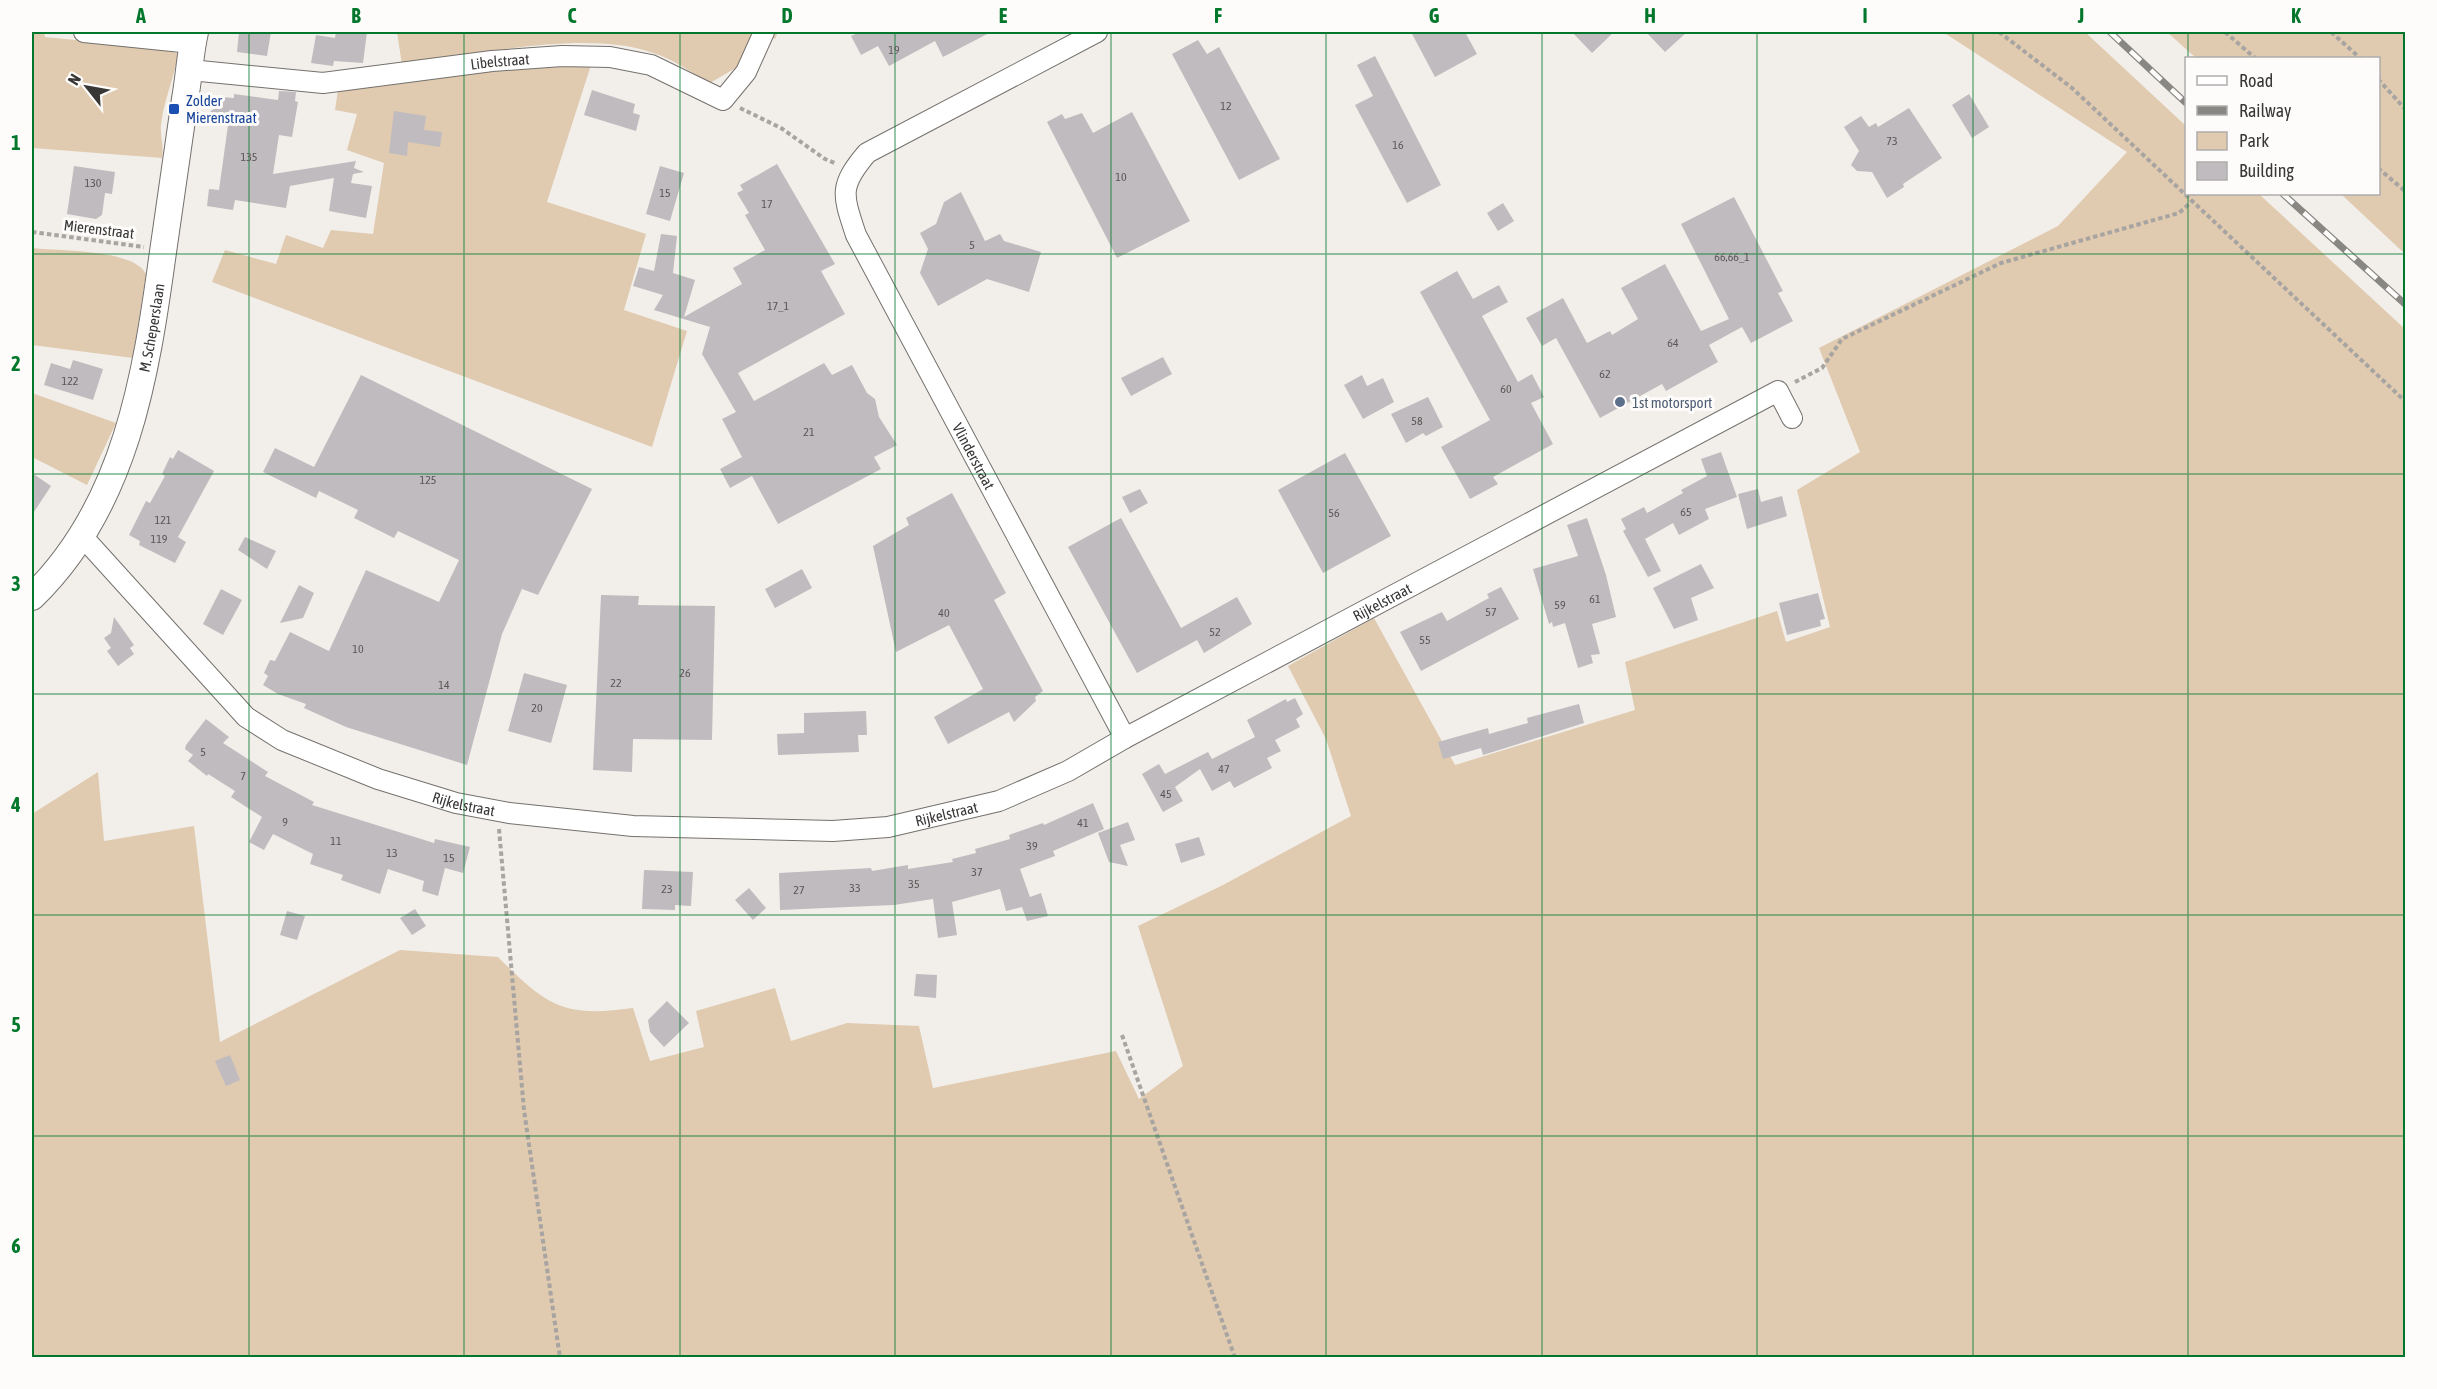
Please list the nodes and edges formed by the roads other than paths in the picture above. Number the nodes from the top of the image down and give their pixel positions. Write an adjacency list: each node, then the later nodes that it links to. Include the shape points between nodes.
1 (84, 32): 4 (street)
2 (764, 32): 5 (street, Libelstraat, via 746,72 723,100 651,65 610,57 492,61 323,83)
3 (1097, 32): 9 (street, Vlinderstraat, via 867,153 852,170 843,195 856,235)
4 (194, 37): 5 (street, M. Scheperslaan)
5 (190, 70): 7 (street, M. Scheperslaan, via 134,420)
6 (1791, 418): 9 (street, Rijkelstraat, via 1778,391)
7 (82, 536): 8 (street, M. Scheperslaan, via 53,577); 9 (street, Rijkelstraat, via 246,717 282,740 378,778 456,803 633,826 833,831 888,827 999,801 1068,771)
8 (32, 597)
9 (1125, 738)

